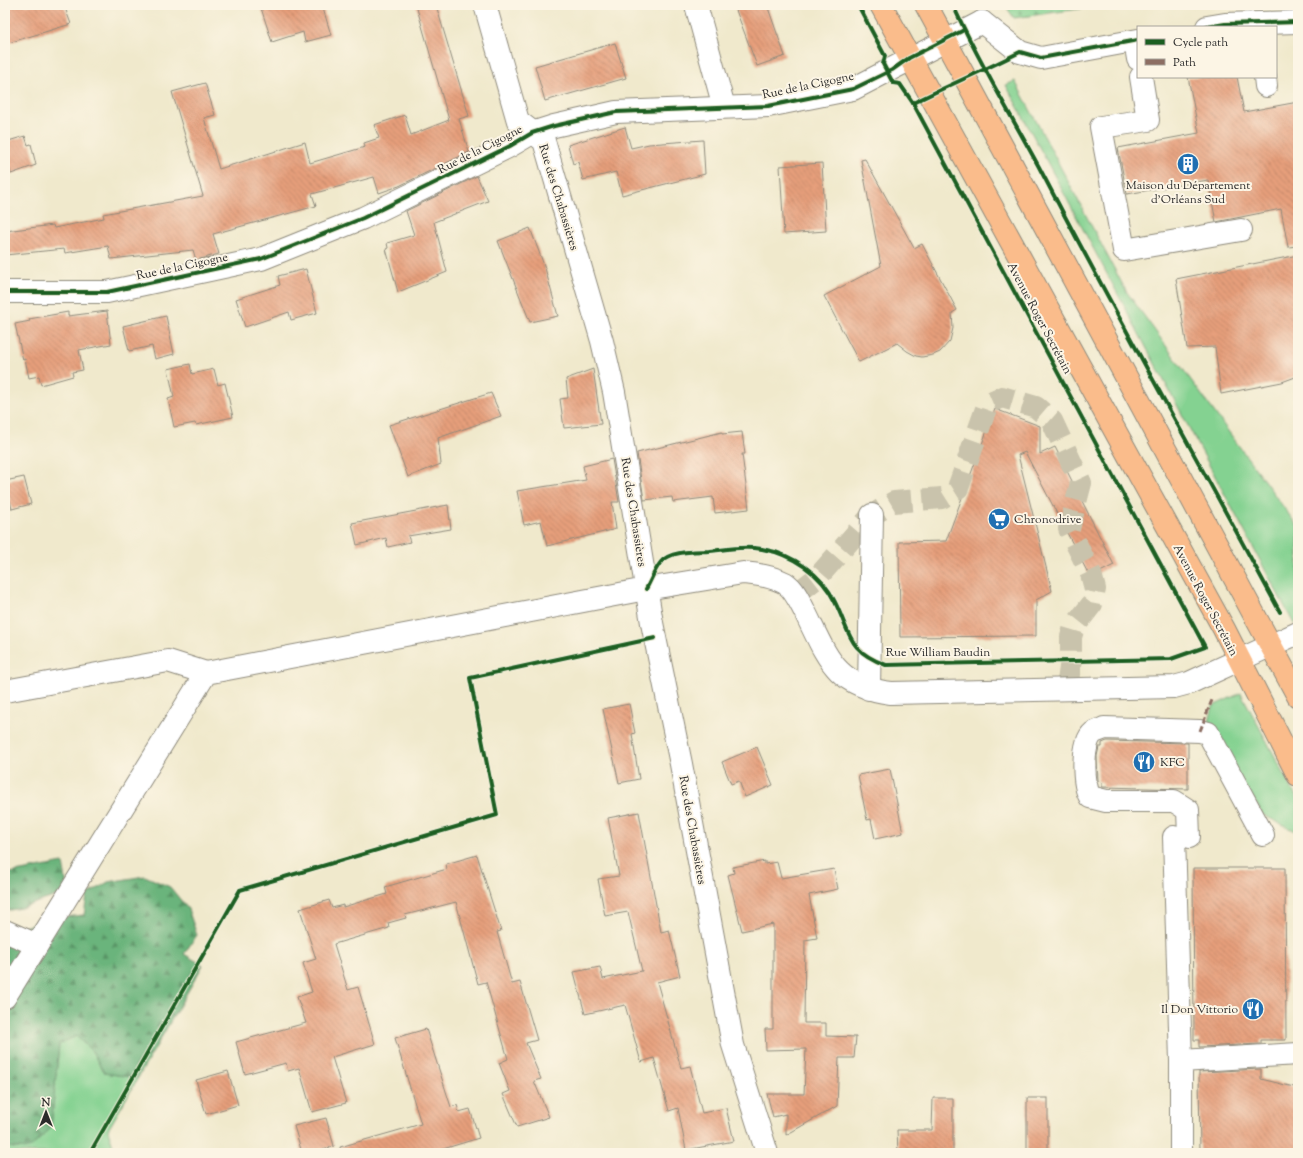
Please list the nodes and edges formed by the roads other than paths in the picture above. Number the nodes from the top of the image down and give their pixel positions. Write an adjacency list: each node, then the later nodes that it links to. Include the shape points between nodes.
1 (485, 5): 14 (street, Rue des Chabassières, via 518,121)
2 (696, 5): 13 (street)
3 (881, 5): 11 (main road, Avenue Roger Secrétain)
4 (926, 5): 9 (main road)
5 (983, 13): 9 (street, Rue de la Cigogne); 10 (street, via 1020,52 1041,58)
6 (1298, 22): 7 (street)
7 (1258, 25): 8 (street)
8 (1216, 26)
9 (944, 41): 11 (street, Rue de la Cigogne); 20 (main road)
10 (1137, 46)
11 (910, 58): 13 (street, Rue de la Cigogne, via 853,89 768,106); 21 (main road, Avenue Roger Secrétain, via 1224,629)
12 (1141, 78): 15 (street, via 1148,120 1101,127 1124,250)
13 (724, 106): 14 (street, Rue de la Cigogne, via 616,112)
14 (532, 133): 16 (street, Rue de la Cigogne, via 363,218 261,259 107,292); 18 (street, Rue des Chabassières, via 544,140 613,385)
15 (1241, 230)
16 (5, 292)
17 (872, 515): 23 (street)
18 (646, 588): 22 (street); 23 (street, via 743,573 759,574 785,583 796,594 834,668 850,680); 33 (street, Rue des Chabassières, via 732,1046)
19 (1298, 633): 20 (street)
20 (1271, 646): 21 (street); 25 (main road)
21 (1238, 660): 23 (street, via 1189,683 1174,687 892,693); 26 (main road, Avenue Roger Secrétain)
22 (206, 673): 24 (street, via 168,661); 29 (street)
23 (869, 689)
24 (5, 691)
25 (1298, 696)
26 (1298, 775)
27 (1263, 836): 32 (street, via 1208,734 1200,730 1104,728 1092,734 1085,749 1086,789 1090,797 1106,801 1174,801 1188,810 1182,837)
28 (5, 931): 29 (street)
29 (37, 945): 30 (street)
30 (5, 997)
31 (1298, 1054): 32 (street)
32 (1181, 1061): 34 (street)
33 (767, 1153)
34 (1181, 1153)

